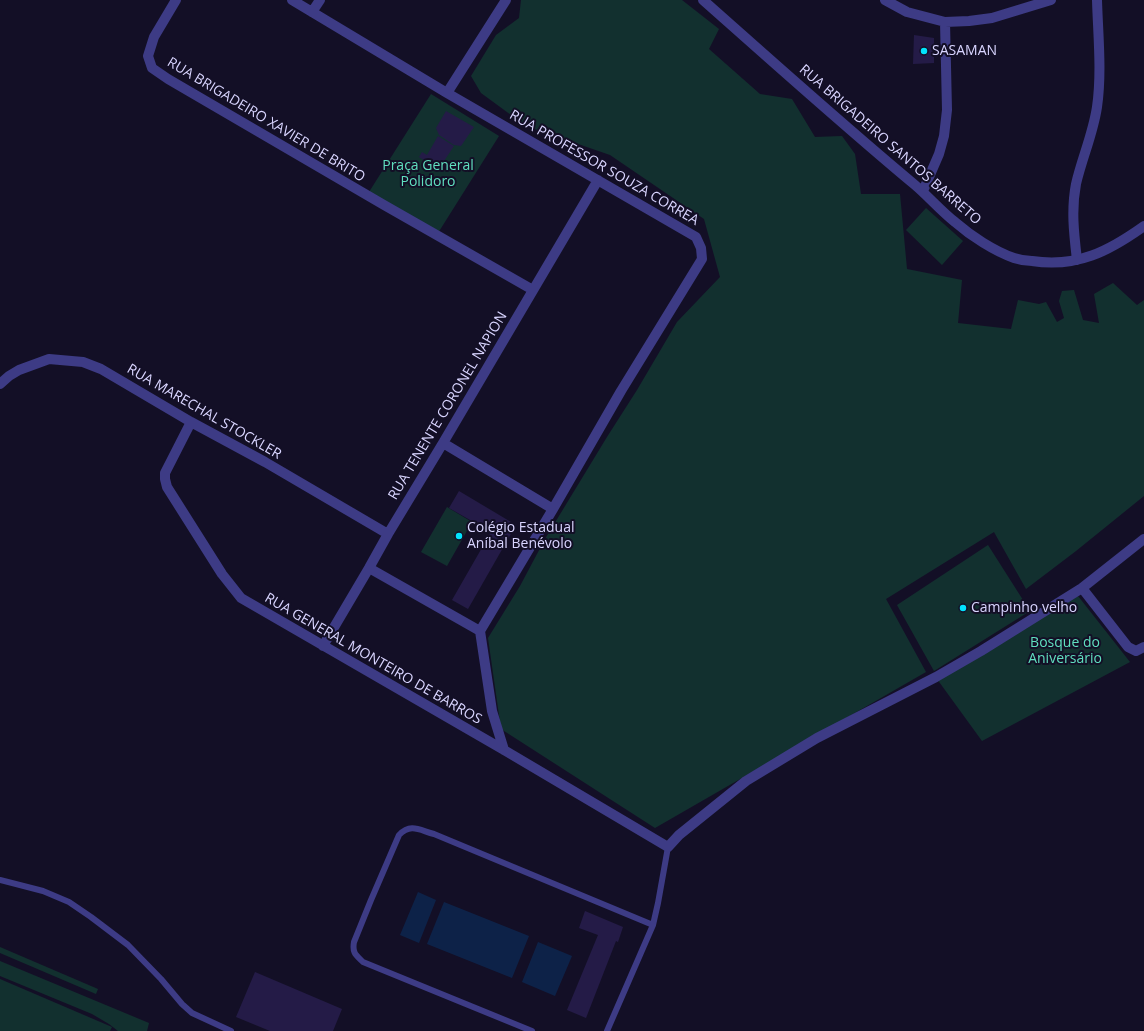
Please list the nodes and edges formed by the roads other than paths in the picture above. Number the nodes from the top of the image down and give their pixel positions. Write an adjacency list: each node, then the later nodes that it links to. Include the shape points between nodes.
1 (176, 0): 16 (street, RUA BRIGADEIRO XAVIER DE BRITO, via 154,37 148,56 152,68)
2 (292, 0): 9 (street, RUA PROFESSOR SOUZA CORREA)
3 (320, 0): 9 (street)
4 (506, 0): 11 (street)
5 (703, 0): 13 (street, RUA BRIGADEIRO SANTOS BARRETO, via 845,126)
6 (885, 0): 10 (street, via 907,12)
7 (1051, 0): 10 (street, via 992,18)
8 (1097, 0): 15 (street, via 1100,86 1093,130 1082,160 1073,205)
9 (312, 12): 11 (street, RUA PROFESSOR SOUZA CORREA)
10 (945, 22): 13 (street, via 947,110 944,136 940,154)
11 (447, 93): 12 (street, RUA PROFESSOR SOUZA CORREA)
12 (598, 180): 16 (street, RUA TENENTE CORONEL NAPION); 20 (street, RUA PROFESSOR SOUZA CORREA, via 696,237 702,259)
13 (923, 191): 15 (street, RUA BRIGADEIRO SANTOS BARRETO, via 955,222 999,252 1016,259 1052,264)
14 (1144, 226): 15 (street, RUA BRIGADEIRO SANTOS BARRETO, via 1114,246 1093,256)
15 (1076, 260)
16 (533, 290): 19 (street, RUA TENENTE CORONEL NAPION)
17 (0, 384): 18 (street, RUA MARECHAL STOCKLER, via 19,370 49,359 83,362 101,369)
18 (190, 422): 21 (street, RUA MARECHAL STOCKLER, via 265,462); 26 (street, RUA GENERAL MONTEIRO DE BARROS, via 165,473 167,487 222,574 241,598)
19 (443, 443): 20 (street); 21 (street, RUA TENENTE CORONEL NAPION)
20 (553, 509): 25 (street, RUA PROFESSOR SOUZA CORREA)
21 (388, 534): 23 (street, RUA TENENTE CORONEL NAPION)
22 (1144, 539): 24 (street)
23 (369, 568): 25 (street); 26 (street, RUA TENENTE CORONEL NAPION)
24 (1082, 588): 27 (street, via 1128,647); 29 (street, via 936,677 817,738 746,781 679,835)
25 (480, 632): 28 (street, via 492,711)
26 (323, 646): 28 (street, RUA GENERAL MONTEIRO DE BARROS)
27 (1140, 649)
28 (504, 750): 29 (street, RUA GENERAL MONTEIRO DE BARROS)
29 (668, 847): 31 (lane)
30 (0, 880): 32 (lane, via 43,891 69,902 128,945 192,1013)
31 (653, 925): 33 (lane, via 434,834 412,827 404,829 399,835 354,942 353,949 356,955 364,962); 34 (lane)
32 (232, 1031)
33 (532, 1031)
34 (607, 1031)

